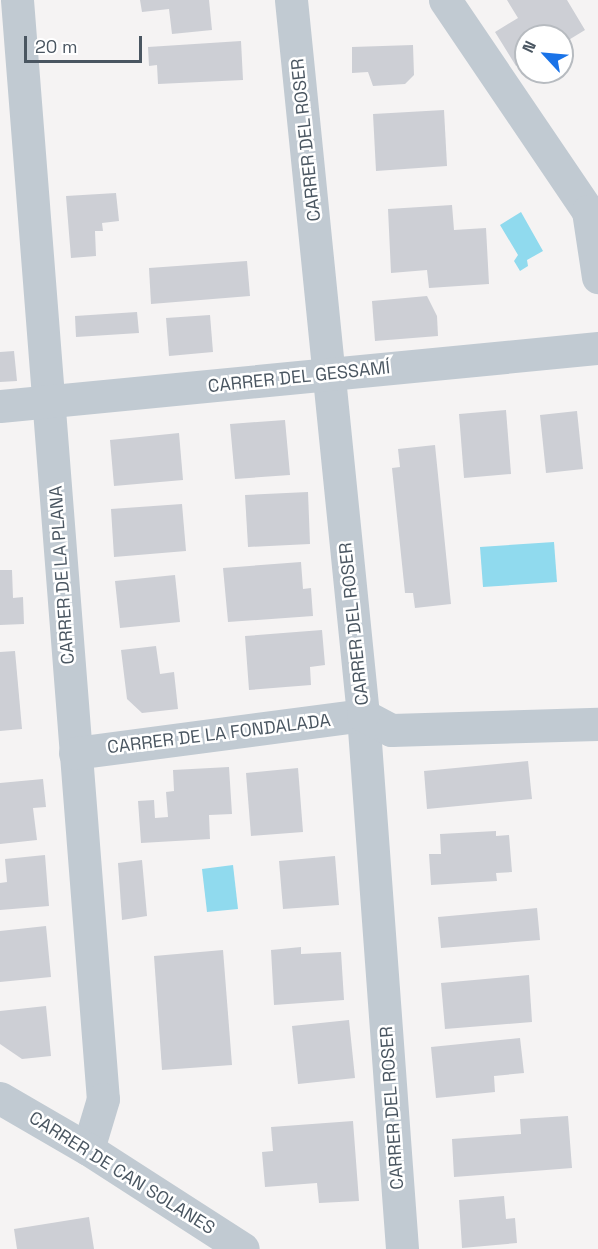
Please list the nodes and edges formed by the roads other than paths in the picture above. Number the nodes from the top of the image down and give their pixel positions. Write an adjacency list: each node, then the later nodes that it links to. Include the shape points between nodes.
1 (17, 0): 7 (street, CARRER DE LA PLANA)
2 (291, 0): 6 (street, CARRER DEL ROSER)
3 (445, 0): 4 (street, via 588,212)
4 (598, 277)
5 (598, 348): 6 (street, CARRER DEL GESSAMÍ)
6 (330, 374): 7 (street, CARRER DEL GESSAMÍ); 9 (street, CARRER DEL ROSER)
7 (49, 402): 8 (street, CARRER DEL GESSAMÍ); 11 (street, CARRER DE LA PLANA)
8 (0, 406)
9 (363, 715): 10 (street, via 391,730); 11 (street, CARRER DE LA FONDALADA); 15 (street, CARRER DEL ROSER)
10 (598, 724)
11 (75, 753): 13 (street, CARRER DE LA PLANA, via 103,1098)
12 (0, 1098): 13 (street, CARRER DE CAN SOLANES)
13 (88, 1149): 14 (street, CARRER DE CAN SOLANES)
14 (243, 1249)
15 (402, 1249)

